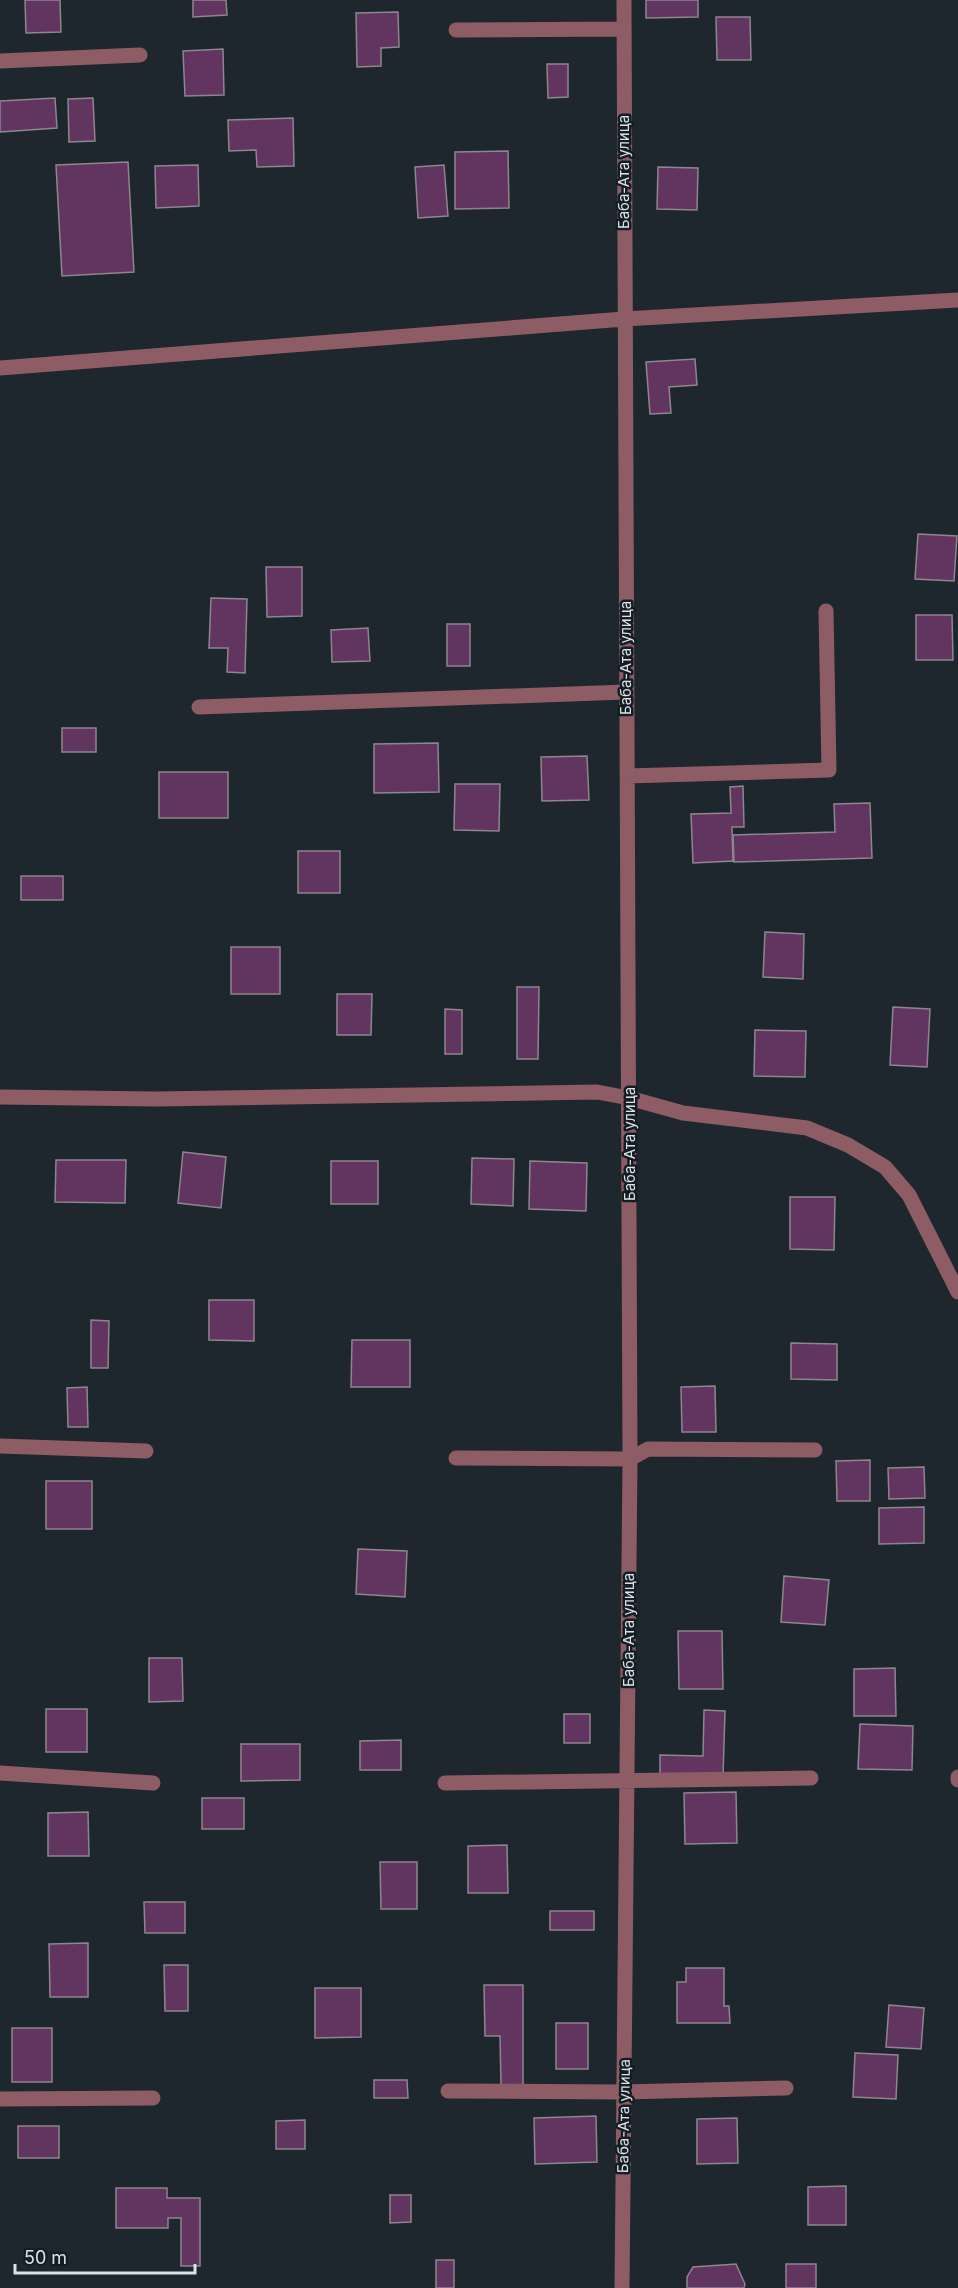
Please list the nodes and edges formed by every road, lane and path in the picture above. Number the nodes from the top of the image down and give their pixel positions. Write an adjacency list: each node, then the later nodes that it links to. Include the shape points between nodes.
1 (624, 0): 2 (street, Баба-Ата улица)
2 (623, 29): 3 (street); 7 (street, Баба-Ата улица)
3 (456, 30)
4 (140, 55): 5 (street)
5 (0, 61)
6 (958, 300): 7 (street)
7 (624, 319): 8 (street); 10 (street, Баба-Ата улица)
8 (0, 368)
9 (826, 611): 12 (street, via 829,771)
10 (626, 692): 11 (street); 12 (street, Баба-Ата улица)
11 (199, 707)
12 (627, 776): 14 (street, Баба-Ата улица)
13 (0, 1097): 14 (street, via 156,1099 597,1092)
14 (630, 1098): 15 (street, via 683,1113 807,1128 848,1145 885,1167 909,1195); 20 (street, Баба-Ата улица)
15 (958, 1292)
16 (0, 1446): 18 (street)
17 (815, 1450): 20 (street, via 648,1449)
18 (146, 1451)
19 (456, 1458): 20 (street)
20 (630, 1459): 23 (street, Баба-Ата улица)
21 (0, 1773): 24 (street)
22 (811, 1778): 23 (street)
23 (628, 1779): 25 (street); 28 (street, Баба-Ата улица)
24 (153, 1783)
25 (445, 1783)
26 (786, 2088): 28 (street)
27 (448, 2091): 28 (street)
28 (624, 2092): 31 (street, Баба-Ата улица)
29 (153, 2098): 30 (street)
30 (0, 2099)
31 (622, 2288)

